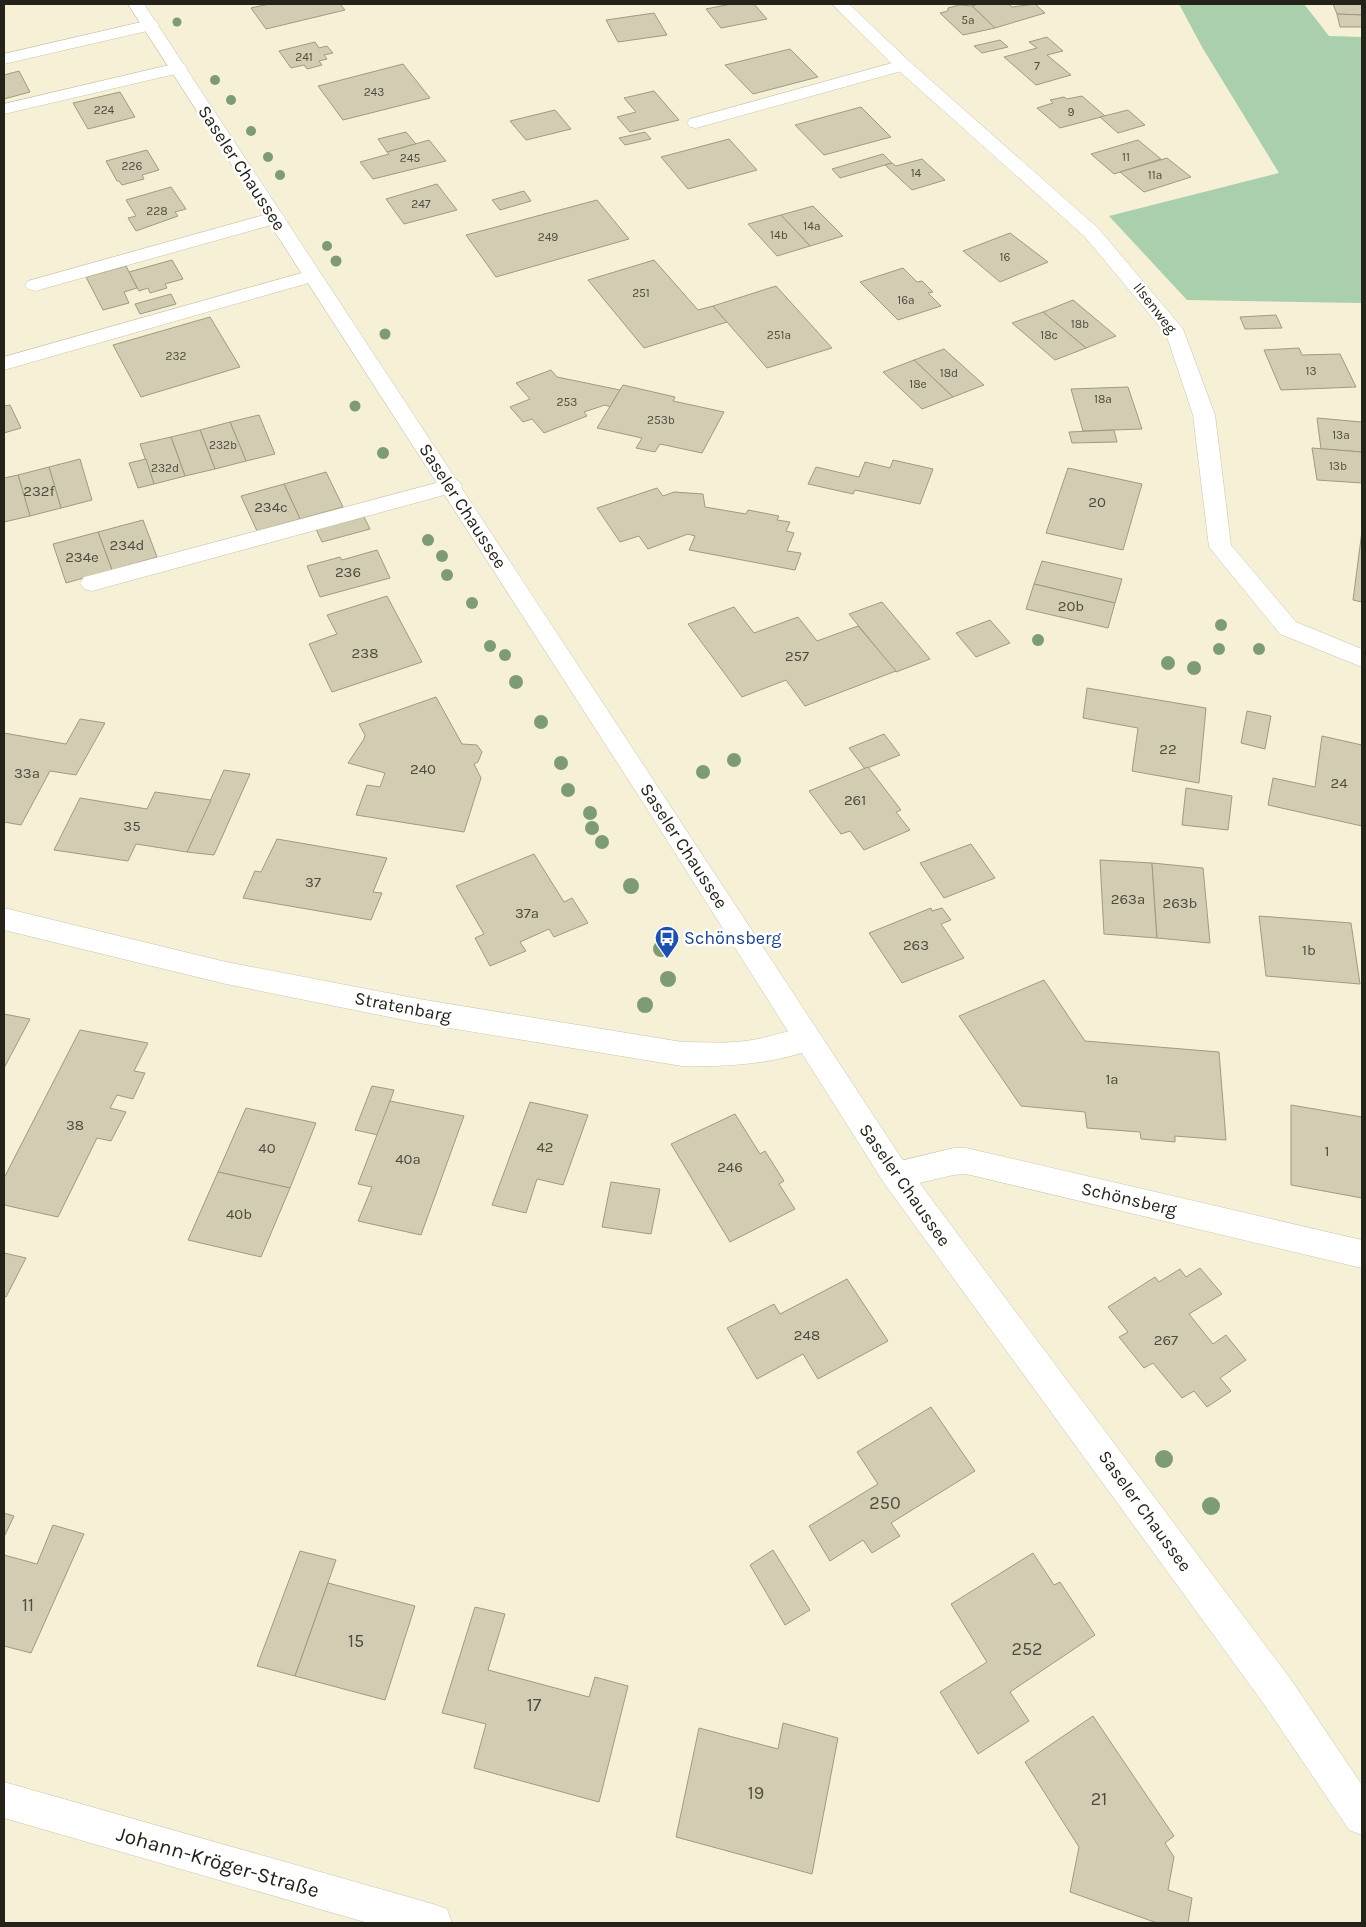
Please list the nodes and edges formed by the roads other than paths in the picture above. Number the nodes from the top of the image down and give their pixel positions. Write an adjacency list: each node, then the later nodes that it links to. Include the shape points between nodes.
1 (136, 4): 3 (street, Saseler Chaussee)
2 (840, 4): 5 (street, Ilsenweg)
3 (150, 25): 4 (street); 6 (street, Saseler Chaussee)
4 (4, 59)
5 (903, 65): 8 (street); 15 (street, Ilsenweg, via 1092,233 1176,333 1204,414 1220,547 1288,628)
6 (178, 68): 7 (street); 9 (street, Saseler Chaussee)
7 (4, 109)
8 (696, 123)
9 (274, 218): 10 (street, Saseler Chaussee); 11 (street)
10 (312, 276): 12 (street); 13 (street, Saseler Chaussee)
11 (36, 284)
12 (4, 364)
13 (451, 486): 14 (street); 17 (street, Saseler Chaussee)
14 (92, 583)
15 (1362, 658)
16 (4, 919): 17 (street, Stratenbarg, via 226,972 419,1011 682,1054 752,1052)
17 (807, 1040): 18 (street, Saseler Chaussee)
18 (895, 1174): 19 (street, Schönsberg, via 966,1161); 21 (street, Saseler Chaussee, via 1279,1694)
19 (1362, 1254)
20 (4, 1800): 22 (street, Johann-Kröger-Straße)
21 (1362, 1817)
22 (433, 1923)

